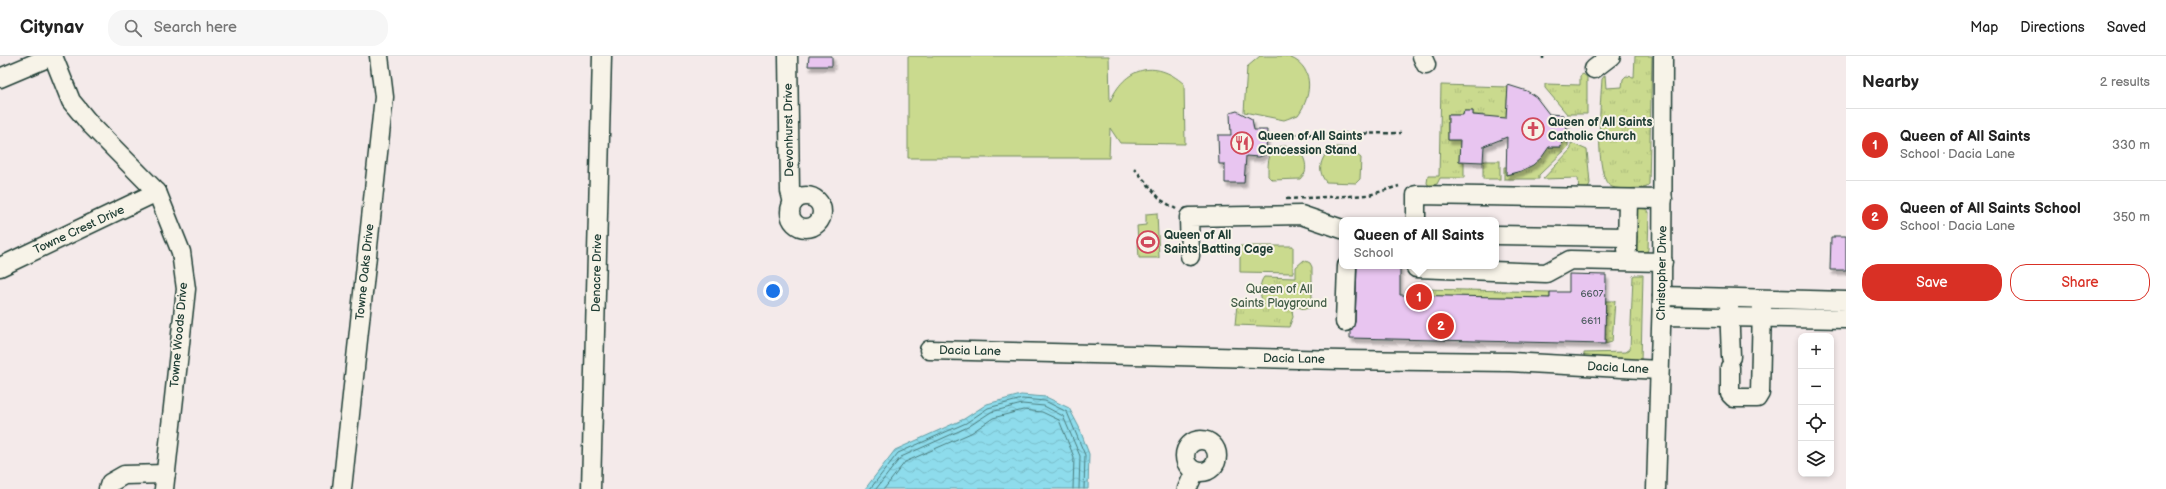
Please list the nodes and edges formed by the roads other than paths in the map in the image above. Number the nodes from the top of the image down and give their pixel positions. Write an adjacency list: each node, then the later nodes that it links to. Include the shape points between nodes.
1 (53, 56): 8 (street); 9 (street, Towne Woods Drive, via 70,101)
2 (379, 56): 37 (street, Towne Oaks Drive, via 384,97)
3 (602, 56): 38 (street, Denacre Drive)
4 (788, 56): 12 (street, Devonhurst Drive, via 790,191)
5 (1611, 56): 7 (street)
6 (1663, 56): 11 (street, Christopher Drive)
7 (1594, 69)
8 (0, 78)
9 (157, 192): 20 (street, Towne Crest Drive); 35 (street, Towne Woods Drive, via 181,252 186,289)
10 (1628, 199): 11 (street); 13 (street, via 1416,195); 16 (street)
11 (1663, 199): 19 (street, Christopher Drive)
12 (793, 203)
13 (1416, 217)
14 (1339, 228): 17 (street, via 1301,215 1188,218)
15 (1499, 235): 16 (street)
16 (1627, 237): 18 (street)
17 (1190, 256)
18 (1619, 262): 19 (street); 22 (street, via 1570,260 1546,273)
19 (1663, 262): 23 (street, Christopher Drive)
20 (0, 267)
21 (1346, 269): 31 (street)
22 (1442, 269)
23 (1662, 296): 24 (street); 27 (street, Christopher Drive)
24 (1729, 298): 25 (street); 28 (street)
25 (1762, 299): 26 (street); 29 (street)
26 (1846, 301)
27 (1662, 316): 28 (street); 33 (street, Christopher Drive)
28 (1729, 317): 29 (street); 29 (street, via 1730,394 1734,398 1757,398 1760,393)
29 (1762, 317): 30 (street)
30 (1846, 319)
31 (1345, 322)
32 (929, 350): 33 (street, Dacia Lane, via 1510,362)
33 (1659, 370): 40 (street, Christopher Drive)
34 (1195, 471): 39 (street)
35 (165, 481): 36 (street, via 124,474 110,483)
36 (108, 489)
37 (342, 489)
38 (591, 489)
39 (1187, 489)
40 (1656, 489)

